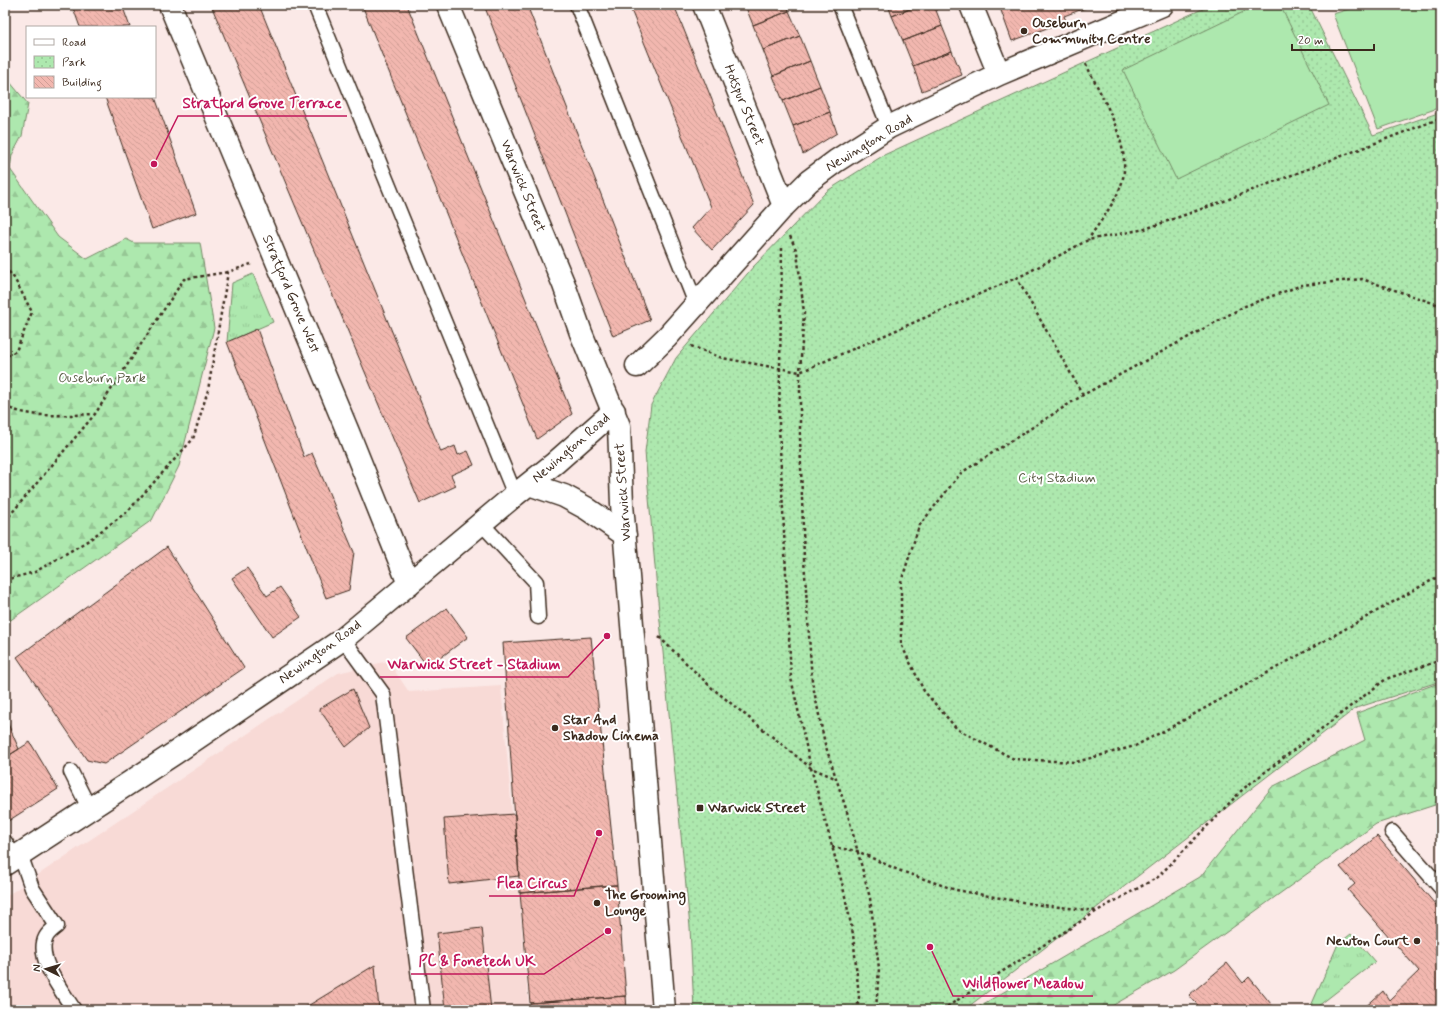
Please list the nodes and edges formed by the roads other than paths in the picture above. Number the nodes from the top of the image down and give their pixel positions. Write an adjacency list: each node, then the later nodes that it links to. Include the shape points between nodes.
1 (170, 5): 18 (street, Stratford Grove West)
2 (315, 5): 15 (lane)
3 (448, 5): 14 (street, Warwick Street)
4 (577, 5): 12 (lane)
5 (704, 5): 11 (street, Hotspur Street)
6 (840, 5): 10 (lane)
7 (971, 5): 9 (street)
8 (1162, 5): 9 (street, Newington Road)
9 (999, 74): 10 (street, Newington Road)
10 (889, 127): 11 (street, Newington Road, via 809,181)
11 (784, 206): 12 (street, Newington Road)
12 (696, 304): 13 (street, Newington Road, via 668,337)
13 (637, 366)
14 (614, 411): 15 (street, Newington Road); 17 (street, Warwick Street, via 619,426)
15 (522, 489): 16 (street, Newington Road); 17 (street, via 564,496)
16 (481, 523): 18 (street, Newington Road); 19 (lane, via 536,582)
17 (626, 535): 28 (street, Warwick Street)
18 (409, 584): 20 (street, Newington Road)
19 (538, 617)
20 (343, 638): 22 (street, Newington Road); 27 (lane, via 383,694)
21 (71, 772): 22 (lane)
22 (90, 810): 24 (street, Newington Road)
23 (1392, 832): 25 (lane)
24 (11, 854): 26 (lane, via 57,926 46,937 43,948 45,962)
25 (1441, 888)
26 (74, 1010)
27 (423, 1010)
28 (664, 1010)

